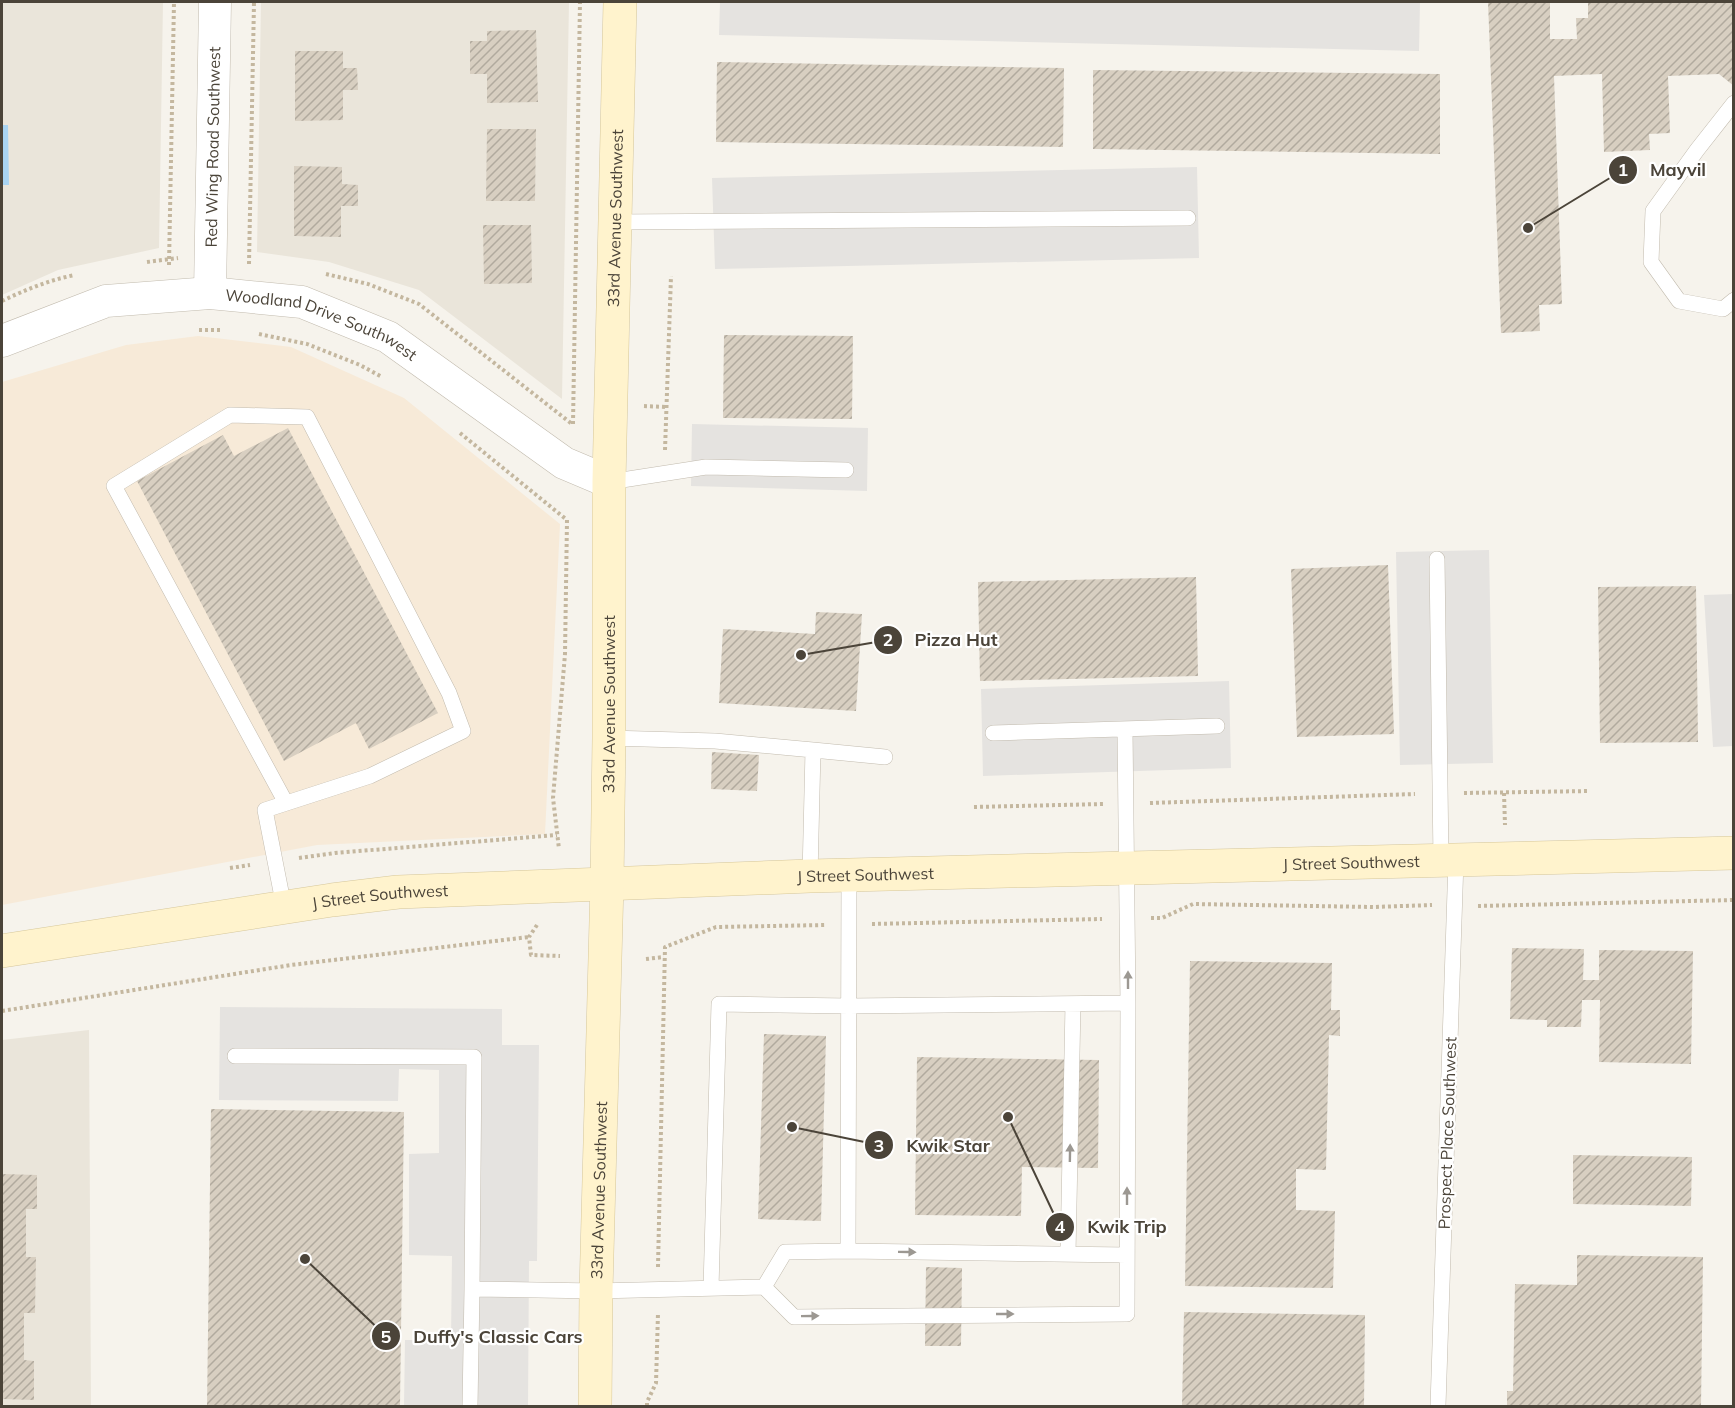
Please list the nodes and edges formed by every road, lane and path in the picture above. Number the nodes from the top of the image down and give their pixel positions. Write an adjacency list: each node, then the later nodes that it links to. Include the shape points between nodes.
1 (174, 2): 10 (path)
2 (214, 2): 12 (street, Red Wing Road Southwest)
3 (254, 2): 9 (path)
4 (580, 2): 21 (path)
5 (620, 2): 8 (street, 33rd Avenue Southwest)
6 (1734, 103): 13 (lane, via 1653,211 1651,262 1679,302 1724,309)
7 (1188, 218): 8 (lane)
8 (615, 222): 25 (street, 33rd Avenue Southwest)
9 (249, 269)
10 (169, 273)
11 (671, 276): 20 (path)
12 (210, 292): 17 (street, Woodland Drive Southwest, via 106,301); 25 (street, Woodland Drive Southwest, via 302,302 388,337 564,463)
13 (1734, 300)
14 (197, 330): 15 (path)
15 (233, 331)
16 (255, 333): 18 (path, via 307,344)
17 (2, 341)
18 (389, 380)
19 (640, 406): 20 (path)
20 (666, 407): 24 (path)
21 (573, 424)
22 (452, 426): 40 (path, via 567,520 565,654 553,798)
23 (846, 470): 24 (lane, via 706,467)
24 (664, 473): 25 (lane)
25 (609, 482): 30 (street, 33rd Avenue Southwest)
26 (1437, 559): 35 (lane, Prospect Place Southwest)
27 (1217, 726): 28 (lane)
28 (1125, 730): 29 (lane); 37 (lane)
29 (993, 733)
30 (609, 738): 31 (lane, via 715,741); 49 (street, 33rd Avenue Southwest)
31 (813, 750): 32 (lane); 48 (lane)
32 (885, 757)
33 (1590, 791): 34 (path)
34 (1504, 793): 35 (path); 39 (path)
35 (1440, 794): 37 (path); 43 (lane, Prospect Place Southwest)
36 (286, 803): 36 (lane, via 370,776 463,731 448,693 307,417 230,416 114,486); 44 (lane, via 265,810)
37 (1126, 803): 38 (path); 46 (lane)
38 (974, 807)
39 (1505, 825)
40 (557, 835): 41 (path); 44 (path, via 335,853)
41 (559, 849)
42 (1734, 853): 43 (street, J Street Southwest)
43 (1449, 860): 46 (street, J Street Southwest); 71 (lane, Prospect Place Southwest)
44 (275, 862): 45 (path); 50 (lane)
45 (230, 868)
46 (1127, 868): 47 (street, J Street Southwest); 57 (lane, one-way to 46)
47 (849, 875): 48 (street, J Street Southwest); 59 (lane)
48 (810, 876): 49 (street, J Street Southwest)
49 (608, 884): 50 (street, J Street Southwest, via 398,892); 68 (street, 33rd Avenue Southwest)
50 (284, 907): 53 (street, J Street Southwest)
51 (537, 925): 52 (path)
52 (530, 937): 54 (path, via 531,955); 60 (path, via 291,964)
53 (2, 951)
54 (560, 956)
55 (664, 957): 56 (path)
56 (646, 959)
57 (1128, 1003): 58 (lane); 64 (lane, one-way to 57)
58 (1074, 1004): 59 (lane); 63 (lane, one-way to 58)
59 (849, 1006): 62 (lane); 66 (lane, via 719,1004)
60 (2, 1011)
61 (236, 1056): 67 (lane, via 474,1057)
62 (848, 1251): 63 (lane, one-way to 63); 65 (lane, via 785,1252)
63 (1068, 1254): 64 (lane)
64 (1127, 1255): 65 (lane, one-way to 64, via 794,1317 1127,1314)
65 (764, 1287): 66 (lane)
66 (711, 1288): 68 (lane)
67 (472, 1289): 68 (lane); 69 (lane)
68 (596, 1291): 70 (street, 33rd Avenue Southwest)
69 (470, 1407)
70 (595, 1407)
71 (1438, 1407)

